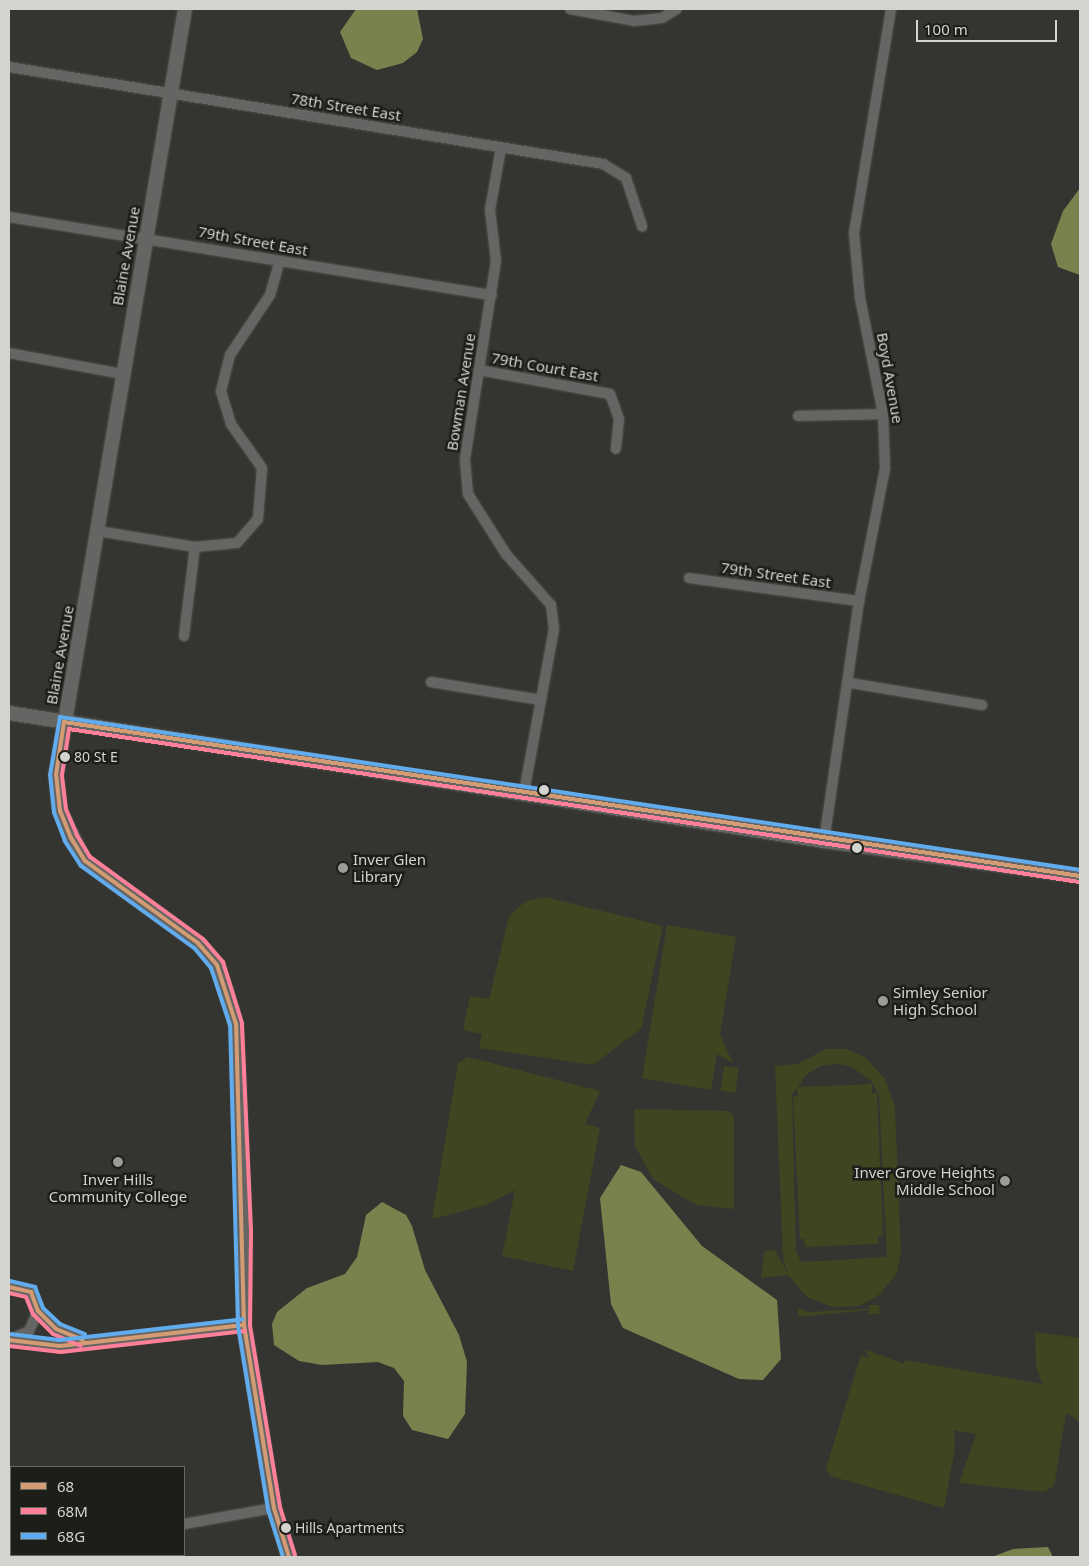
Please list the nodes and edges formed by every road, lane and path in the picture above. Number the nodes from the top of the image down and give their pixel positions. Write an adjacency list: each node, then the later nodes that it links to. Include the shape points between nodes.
1 (185, 9): 6 (street, Blaine Avenue)
2 (570, 9): 3 (street, via 634,21 662,18)
3 (678, 9)
4 (891, 9): 16 (street, Boyd Avenue, via 854,233 860,298)
5 (9, 68): 6 (street, 78th Street East)
6 (170, 94): 7 (street, 78th Street East); 10 (street, Blaine Avenue)
7 (501, 148): 9 (street, 78th Street East, via 603,164 626,178); 12 (street, Bowman Avenue, via 490,210 496,261)
8 (9, 217): 10 (street, 79th Street East)
9 (642, 226)
10 (146, 237): 11 (street, 79th Street East); 15 (street, Blaine Avenue)
11 (280, 261): 12 (street, 79th Street East); 20 (street, via 270,295 230,355 221,391 231,424 262,468 258,519 237,543)
12 (492, 295): 14 (street, Bowman Avenue)
13 (9, 353): 15 (street)
14 (479, 370): 18 (street, 79th Court East, via 610,394 619,419); 26 (street, Bowman Avenue, via 465,460 468,494 506,554 551,605 554,629)
15 (122, 374): 19 (street, Blaine Avenue)
16 (883, 414): 17 (street); 22 (street, Boyd Avenue, via 885,468)
17 (798, 416)
18 (616, 449)
19 (98, 531): 20 (street); 29 (street, Blaine Avenue)
20 (195, 547): 23 (street)
21 (689, 578): 22 (street, 79th Street East)
22 (859, 601): 25 (street, Boyd Avenue)
23 (184, 636)
24 (430, 682): 26 (street)
25 (850, 683): 27 (street); 31 (street, Boyd Avenue)
26 (542, 700): 30 (street, Bowman Avenue)
27 (982, 705)
28 (9, 713): 29 (street)
29 (64, 722): 30 (street); 35 (street, Blaine Avenue, via 56,775 60,811 71,838 85,861 198,944 217,965 226,990 236,1024 245,1231)
30 (524, 792): 31 (street)
31 (824, 841): 32 (street)
32 (1080, 876)
33 (9, 1287): 34 (street, via 32,1292)
34 (38, 1311): 36 (street, via 28,1331); 37 (street, via 56,1329)
35 (244, 1325): 37 (street); 38 (street, Blaine Avenue)
36 (9, 1340): 37 (street, via 36,1346)
37 (83, 1340)
38 (274, 1508): 39 (street); 40 (street, Blaine Avenue)
39 (185, 1524)
40 (289, 1557)

